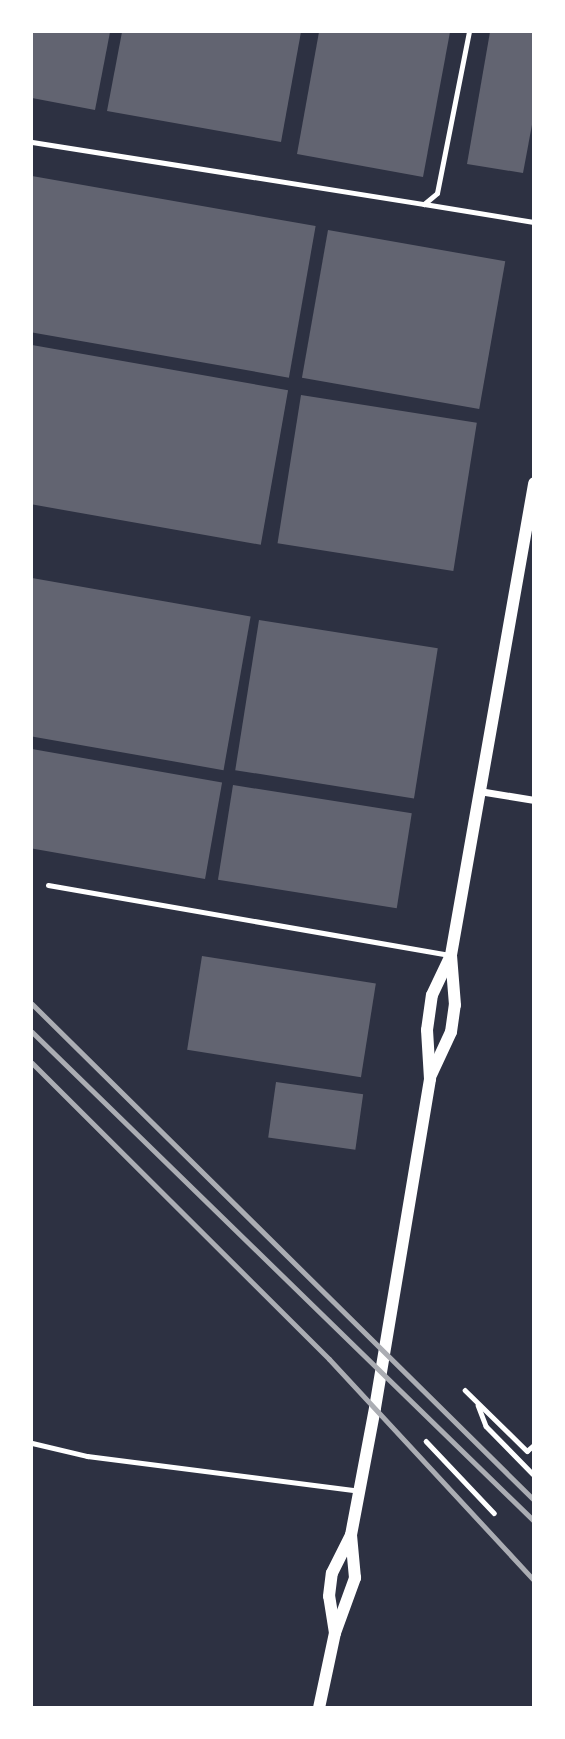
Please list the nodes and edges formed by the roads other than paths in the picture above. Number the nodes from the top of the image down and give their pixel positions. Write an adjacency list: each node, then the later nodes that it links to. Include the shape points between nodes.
1 (469, 32): 3 (lane, via 437,193)
2 (32, 142): 3 (lane)
3 (424, 204): 4 (lane)
4 (534, 222)
5 (534, 483): 6 (street)
6 (478, 791): 7 (street); 9 (street)
7 (534, 800)
8 (48, 885): 9 (lane)
9 (451, 955): 10 (street, via 432,995 427,1030); 10 (street, via 455,1005 451,1032)
10 (430, 1079): 12 (street)
11 (32, 1443): 12 (lane, via 87,1457)
12 (359, 1491): 13 (street)
13 (351, 1535): 14 (street, via 355,1578); 14 (street, via 332,1573 329,1596)
14 (335, 1633): 15 (street)
15 (319, 1707)

